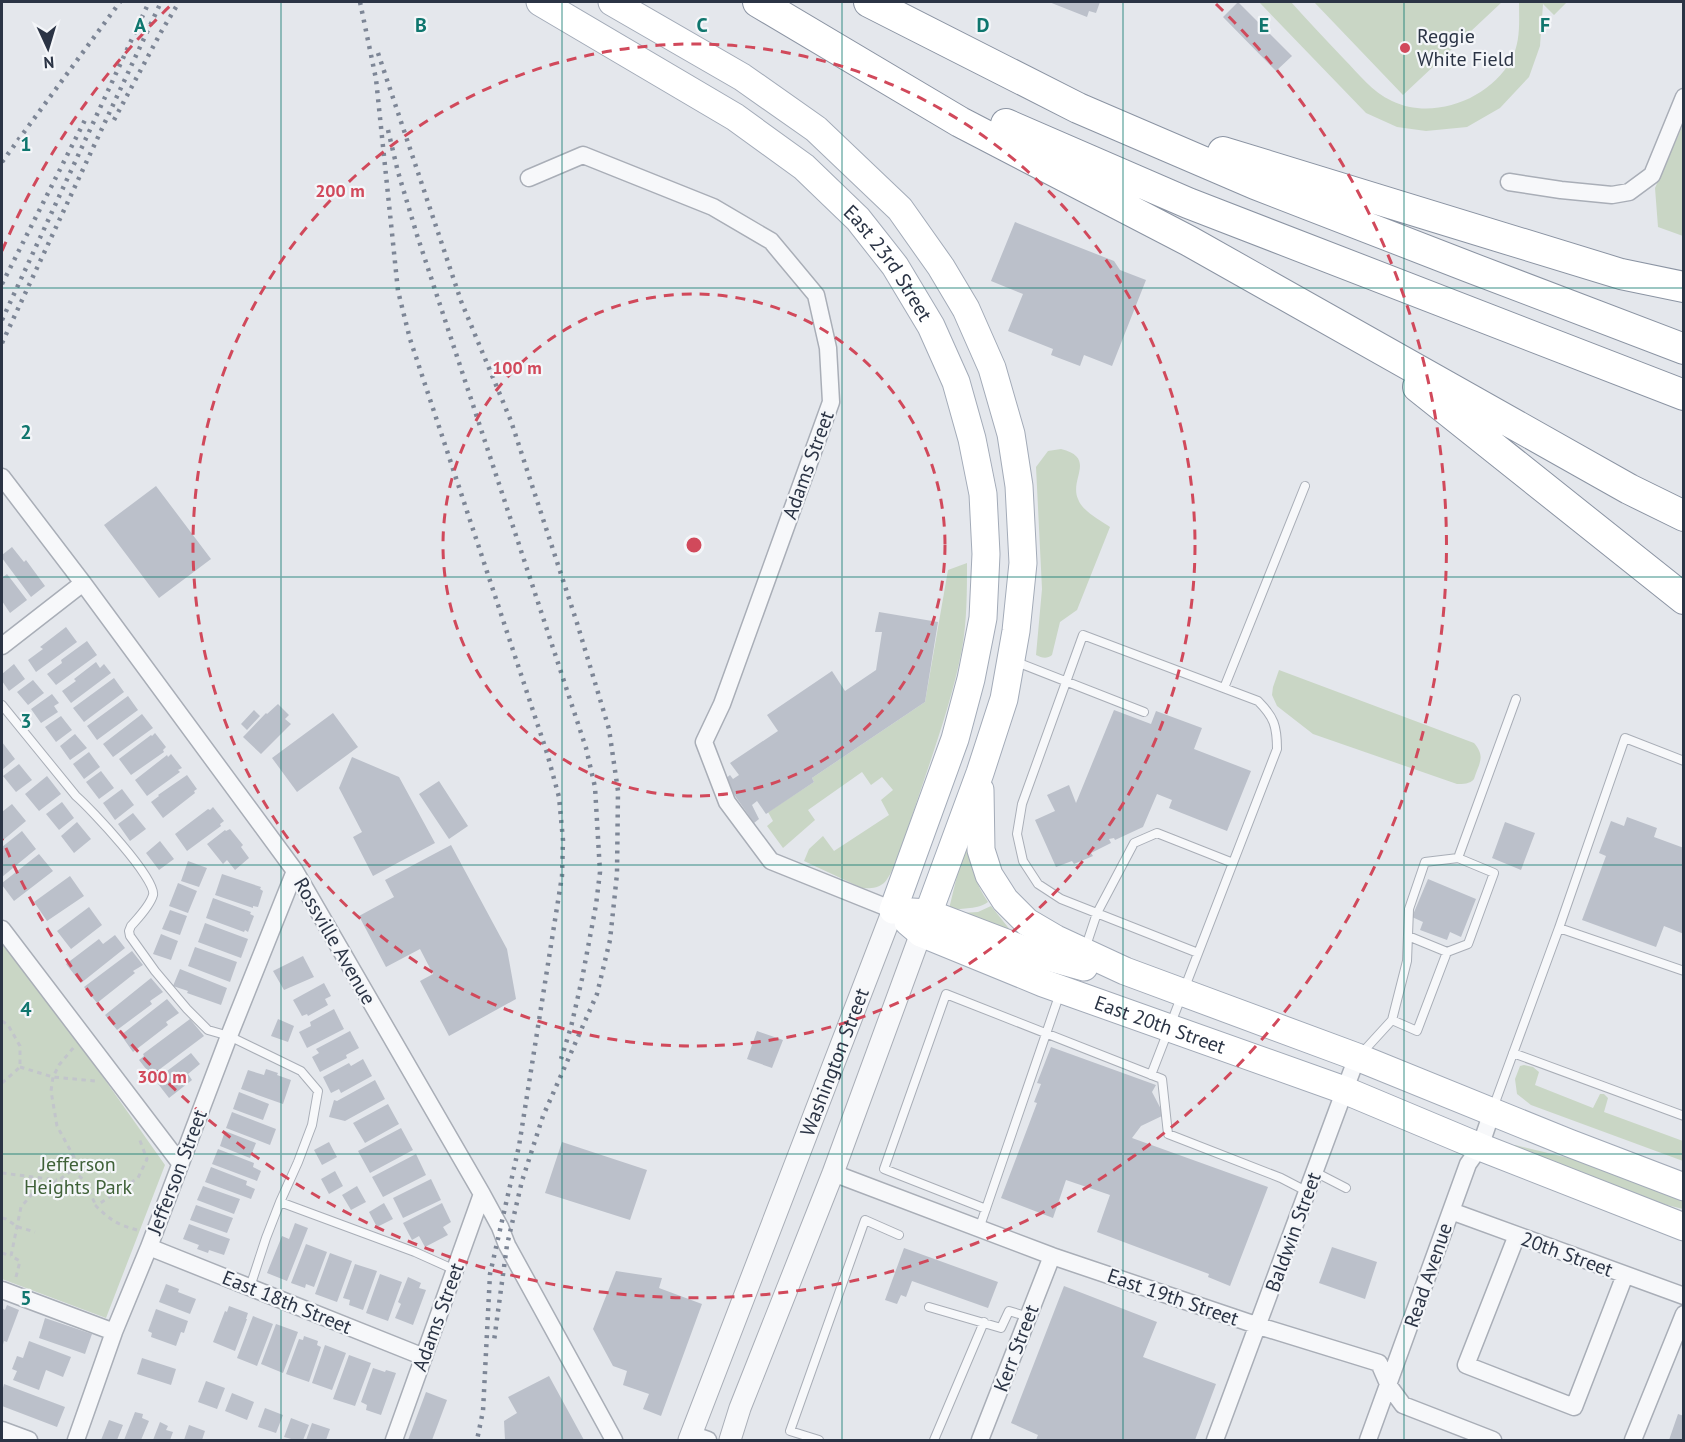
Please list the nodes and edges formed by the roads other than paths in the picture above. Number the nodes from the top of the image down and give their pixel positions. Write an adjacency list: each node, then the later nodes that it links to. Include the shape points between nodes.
1 (540, 2): 21 (main road, East 23rd Street, via 735,117 804,166 858,219 895,266 931,326 956,382 983,494 983,618)
2 (612, 2): 20 (main road, East 23rd Street, via 742,78 816,129 900,209 941,267 966,309 992,368 1011,434 1019,486 1023,563)
3 (758, 2): 11 (highway, via 960,122 1189,241)
4 (769, 2): 13 (highway, via 1018,131 1199,207)
5 (869, 2): 7 (highway)
6 (1683, 97): 9 (street, via 1652,175 1629,192 1612,195)
7 (1078, 108): 10 (highway, via 1621,274); 12 (highway, via 1255,184)
8 (529, 178): 28 (street, Adams Street, via 583,155 666,187 713,207 771,240 816,295 828,348 831,402 722,704)
9 (1509, 182)
10 (1683, 287)
11 (1348, 331): 16 (highway); 18 (highway)
12 (1683, 349)
13 (1683, 395)
14 (2, 477): 17 (street, Rossville Avenue)
15 (1305, 486): 23 (lane)
16 (1683, 516)
17 (83, 583): 19 (street); 33 (street, Rossville Avenue)
18 (1683, 598)
19 (2, 646)
20 (1011, 660): 22 (lane); 24 (main road, East 23rd Street)
21 (971, 679): 34 (main road, Washington Street, via 955,739)
22 (1066, 682): 23 (lane, via 1083,635); 27 (lane); 35 (lane, via 1022,804 1017,834 1023,861 1038,884 1061,899)
23 (1224, 688): 32 (lane, via 1258,701 1270,714 1277,731 1277,749)
24 (1004, 699): 30 (main road, Washington Street)
25 (1516, 699): 31 (lane)
26 (2, 705): 50 (lane, via 124,848 153,889 153,895 131,926 130,936 187,1009 208,1030)
27 (1144, 712)
28 (704, 742): 34 (street, East 20th Street, via 727,802 771,861)
29 (1683, 760): 37 (lane, via 1625,738)
30 (980, 773): 36 (main road, Washington Street); 40 (main road, via 981,850 989,876 1027,922)
31 (1458, 858): 39 (lane, via 1425,862 1409,909); 41 (lane, via 1494,873 1468,944)
32 (1233, 863): 35 (lane, via 1158,833 1134,843); 42 (lane)
33 (295, 871): 50 (street, Jefferson Street); 64 (street, Rossville Avenue)
34 (893, 910): 36 (main road, East 20th Street); 88 (street, Washington Street)
35 (1098, 913): 40 (lane); 42 (lane)
36 (925, 923): 43 (main road, via 1083,966); 45 (main road, East 20th Street); 60 (street, Washington Street)
37 (1559, 928): 44 (lane); 51 (lane)
38 (2, 929): 58 (street)
39 (1408, 936): 41 (lane); 47 (lane, via 1407,961)
40 (1084, 952): 43 (main road)
41 (1447, 952): 47 (lane, via 1417,1031)
42 (1197, 953): 46 (lane)
43 (1125, 971): 46 (main road, East 20th Street)
44 (1683, 971)
45 (1061, 990): 48 (main road, East 20th Street); 49 (lane)
46 (1182, 993): 48 (lane); 52 (main road, East 20th Street)
47 (1392, 1020): 52 (lane)
48 (1168, 1028): 53 (lane); 54 (main road, East 20th Street)
49 (1046, 1035): 53 (lane); 66 (lane); 66 (lane, via 946,994 884,1169)
50 (229, 1036): 58 (street, Jefferson Street); 65 (lane, via 301,1071 318,1091 312,1125)
51 (1513, 1053): 55 (lane); 56 (lane)
52 (1358, 1057): 54 (street, Baldwin Street); 55 (main road, East 20th Street)
53 (1151, 1075): 63 (lane, via 1162,1079 1168,1134)
54 (1344, 1090): 57 (main road, East 20th Street); 59 (street, Baldwin Street)
55 (1492, 1112): 57 (street, Read Avenue); 61 (main road, East 20th Street)
56 (1683, 1116)
57 (1480, 1148): 67 (street, Read Avenue, via 1468,1164); 68 (main road, East 20th Street)
58 (180, 1163): 72 (street, Jefferson Street)
59 (1315, 1172): 62 (lane); 63 (street, Baldwin Street)
60 (833, 1173): 69 (street, East 19th Street); 93 (street, Washington Street)
61 (1683, 1187)
62 (1346, 1188)
63 (1308, 1192): 83 (street, Baldwin Street)
64 (483, 1194): 74 (street, Adams Street); 92 (street, Rossville Avenue)
65 (280, 1202): 74 (lane); 76 (lane)
66 (986, 1209): 69 (lane)
67 (1451, 1211): 71 (street, 20th Street); 86 (street, Read Avenue)
68 (1683, 1227)
69 (979, 1229): 73 (street, East 19th Street)
70 (899, 1235): 94 (lane, via 865,1220 790,1431)
71 (1517, 1236): 75 (street, 20th Street); 75 (street, via 1466,1365 1574,1407)
72 (151, 1241): 76 (street, East 18th Street); 84 (street, Jefferson Street)
73 (1053, 1256): 81 (street, Kerr Street); 83 (street, East 19th Street)
74 (455, 1270): 85 (street, Adams Street)
75 (1625, 1275): 78 (street, 20th Street)
76 (250, 1287): 85 (street, East 18th Street)
77 (6, 1292): 84 (street)
78 (1683, 1296)
79 (928, 1307): 82 (lane)
80 (1683, 1314): 100 (street)
81 (1029, 1317): 82 (lane, via 1009,1311 1001,1328); 96 (street, Kerr Street)
82 (984, 1322): 95 (lane)
83 (1259, 1326): 86 (street, East 19th Street, via 1379,1363); 97 (street, Baldwin Street)
84 (114, 1332): 90 (street, Jefferson Street)
85 (424, 1357): 91 (street, Adams Street)
86 (1389, 1386): 98 (street, Read Avenue); 99 (street, East 19th Street, via 1403,1405)
87 (2, 1430): 89 (street)
88 (693, 1439)
89 (29, 1440)
90 (76, 1440)
91 (394, 1440)
92 (614, 1440)
93 (730, 1440)
94 (819, 1440)
95 (934, 1440)
96 (980, 1440)
97 (1215, 1440)
98 (1368, 1440)
99 (1493, 1440)
100 (1633, 1440)

